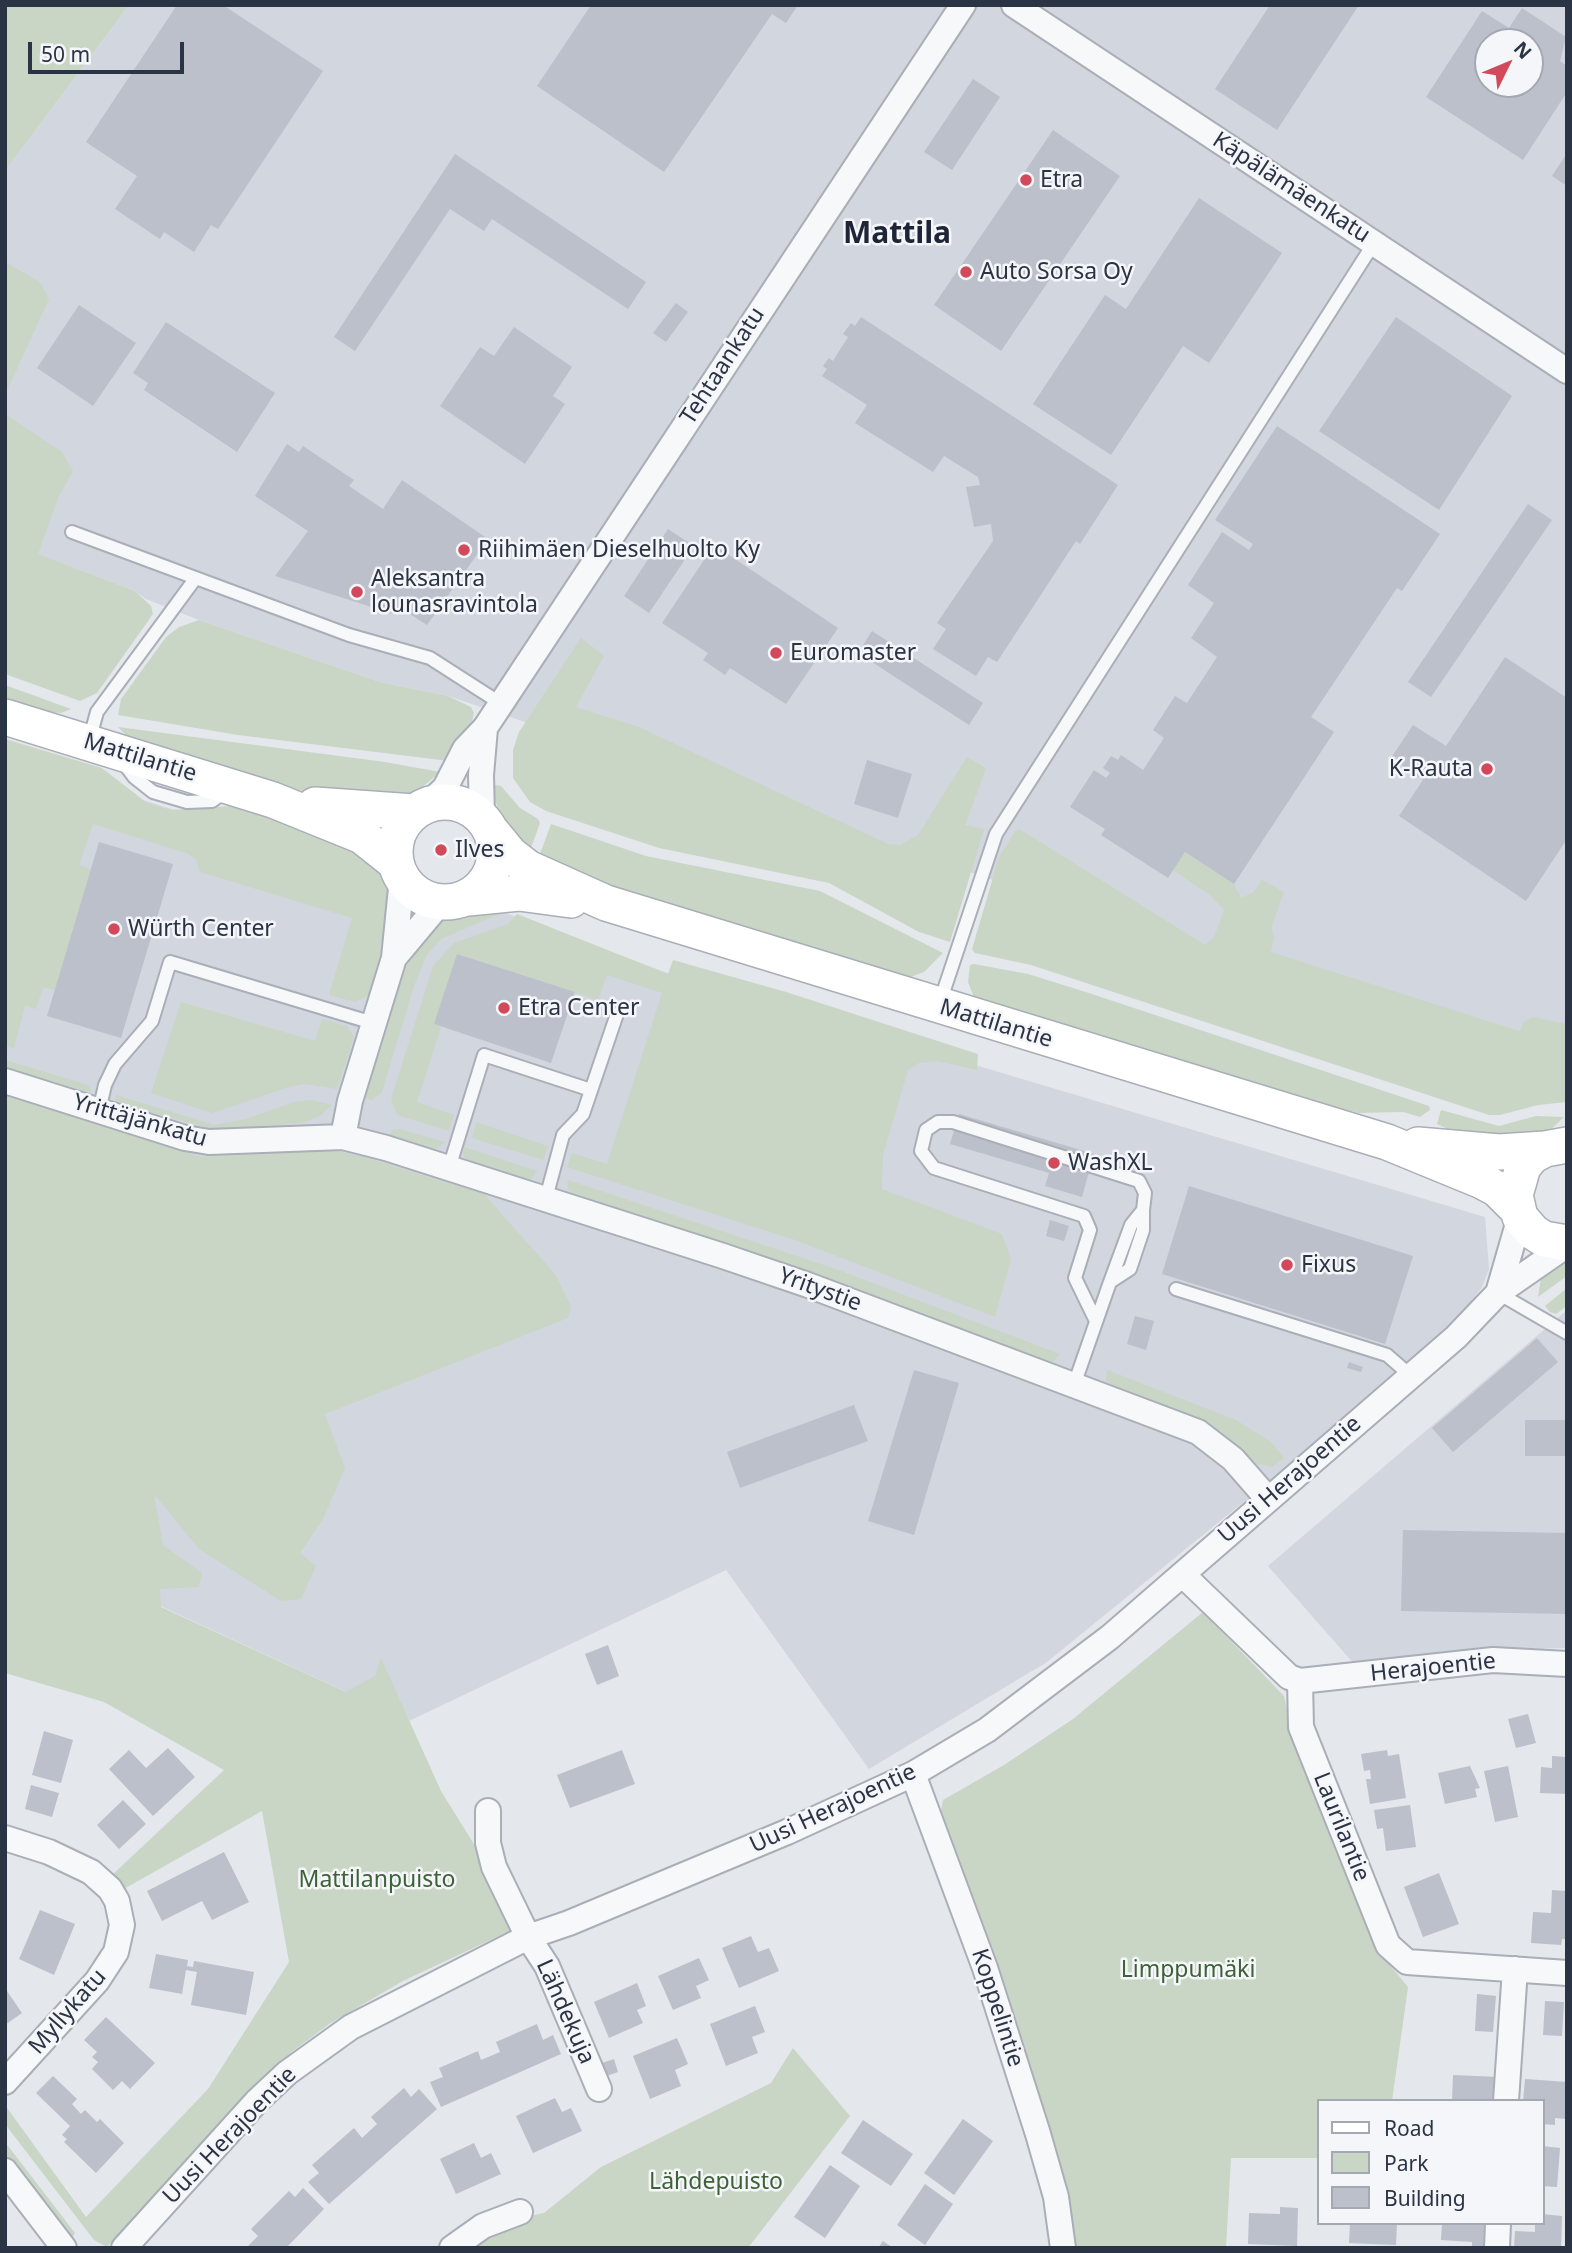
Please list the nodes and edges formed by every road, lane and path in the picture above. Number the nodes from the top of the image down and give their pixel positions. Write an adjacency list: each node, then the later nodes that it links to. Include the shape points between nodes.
1 (962, 5): 7 (street, Tehtaankatu)
2 (1014, 5): 3 (street, Käpälämäenkatu)
3 (1374, 243): 4 (street, Käpälämäenkatu); 18 (lane, via 996,834)
4 (1567, 371)
5 (72, 532): 6 (lane)
6 (195, 579): 7 (lane, via 349,635 430,657); 10 (lane, via 97,712)
7 (500, 704): 9 (street, Tehtaankatu)
8 (5, 717): 10 (street, Mattilantie)
9 (485, 728): 12 (street, Tehtaankatu, via 465,749 445,788); 13 (street, Tehtaankatu, via 481,775)
10 (101, 746): 11 (street, Mattilantie)
11 (274, 800): 12 (street, Mattilantie); 14 (street, Mattilantie, via 362,836)
12 (420, 808): 13 (street, via 457,803); 14 (street, via 397,835)
13 (487, 825): 15 (street, via 496,848 494,865 480,890); 16 (street, Mattilantie, via 528,868)
14 (399, 871): 15 (street, via 425,898); 17 (street)
15 (454, 900): 16 (street, Mattilantie, via 519,893); 17 (street)
16 (606, 903): 18 (street, Mattilantie)
17 (394, 958): 20 (street)
18 (939, 1006): 25 (street, Mattilantie)
19 (617, 1014): 22 (lane)
20 (373, 1023): 23 (lane, via 170,962 152,1021 115,1064); 24 (street)
21 (5, 1081): 23 (street, Yrittäjänkatu)
22 (591, 1090): 27 (lane, via 484,1055); 28 (lane, via 583,1114 563,1135)
23 (99, 1111): 24 (street, Yrittäjänkatu, via 209,1142)
24 (343, 1137): 27 (street, Yritystie)
25 (1387, 1142): 26 (street, Mattilantie, via 1499,1152); 30 (street, Mattilantie, via 1497,1189)
26 (1559, 1142): 30 (street, via 1523,1167 1515,1195)
27 (449, 1168): 28 (street, Yritystie)
28 (546, 1198): 38 (street, Yritystie, via 808,1285)
29 (1143, 1210): 32 (lane, via 1131,1225); 32 (lane, via 1143,1230 1129,1269); 35 (lane, via 1145,1193 1134,1178 953,1122 938,1122 922,1136 923,1157 934,1168 1080,1213 1088,1220 1090,1230 1075,1278)
30 (1519, 1213): 31 (street, Mattilantie, via 1533,1232); 34 (street, Uusi Herajoentie)
31 (1567, 1244): 34 (street, Uusi Herajoentie)
32 (1110, 1282): 35 (lane)
33 (1176, 1289): 37 (lane, via 1387,1354)
34 (1498, 1293): 36 (lane); 37 (street, Uusi Herajoentie)
35 (1095, 1320): 38 (lane)
36 (1567, 1333)
37 (1411, 1376): 39 (street, Uusi Herajoentie)
38 (1074, 1385): 39 (street, Yritystie, via 1198,1432 1233,1460)
39 (1268, 1499): 40 (street, Uusi Herajoentie)
40 (1183, 1575): 42 (street, via 1289,1678); 43 (street, Uusi Herajoentie, via 1040,1691 987,1730)
41 (1567, 1664): 42 (street, Herajoentie, via 1493,1660)
42 (1300, 1681): 47 (street, Laurilantie, via 1301,1727 1388,1945 1407,1962)
43 (913, 1774): 46 (street, Uusi Herajoentie, via 776,1837); 58 (street, Koppelintie, via 985,1968 1038,2134 1056,2197)
44 (488, 1811): 46 (street, Lähdekuja, via 494,1867)
45 (5, 1838): 49 (street, Myllykatu, via 91,1872 117,1900 122,1925 116,1952 97,1981)
46 (528, 1937): 50 (street, Lähdekuja, via 547,1966); 56 (street, Uusi Herajoentie, via 386,2007 316,2050 257,2101)
47 (1515, 1969): 48 (street, Laurilantie); 51 (street)
48 (1567, 1973)
49 (5, 2081)
50 (599, 2089)
51 (1506, 2099)
52 (5, 2171): 55 (street)
53 (520, 2212): 57 (street, via 483,2226)
54 (1498, 2225): 59 (street)
55 (64, 2248)
56 (124, 2248)
57 (452, 2248)
58 (1063, 2248)
59 (1497, 2248)

